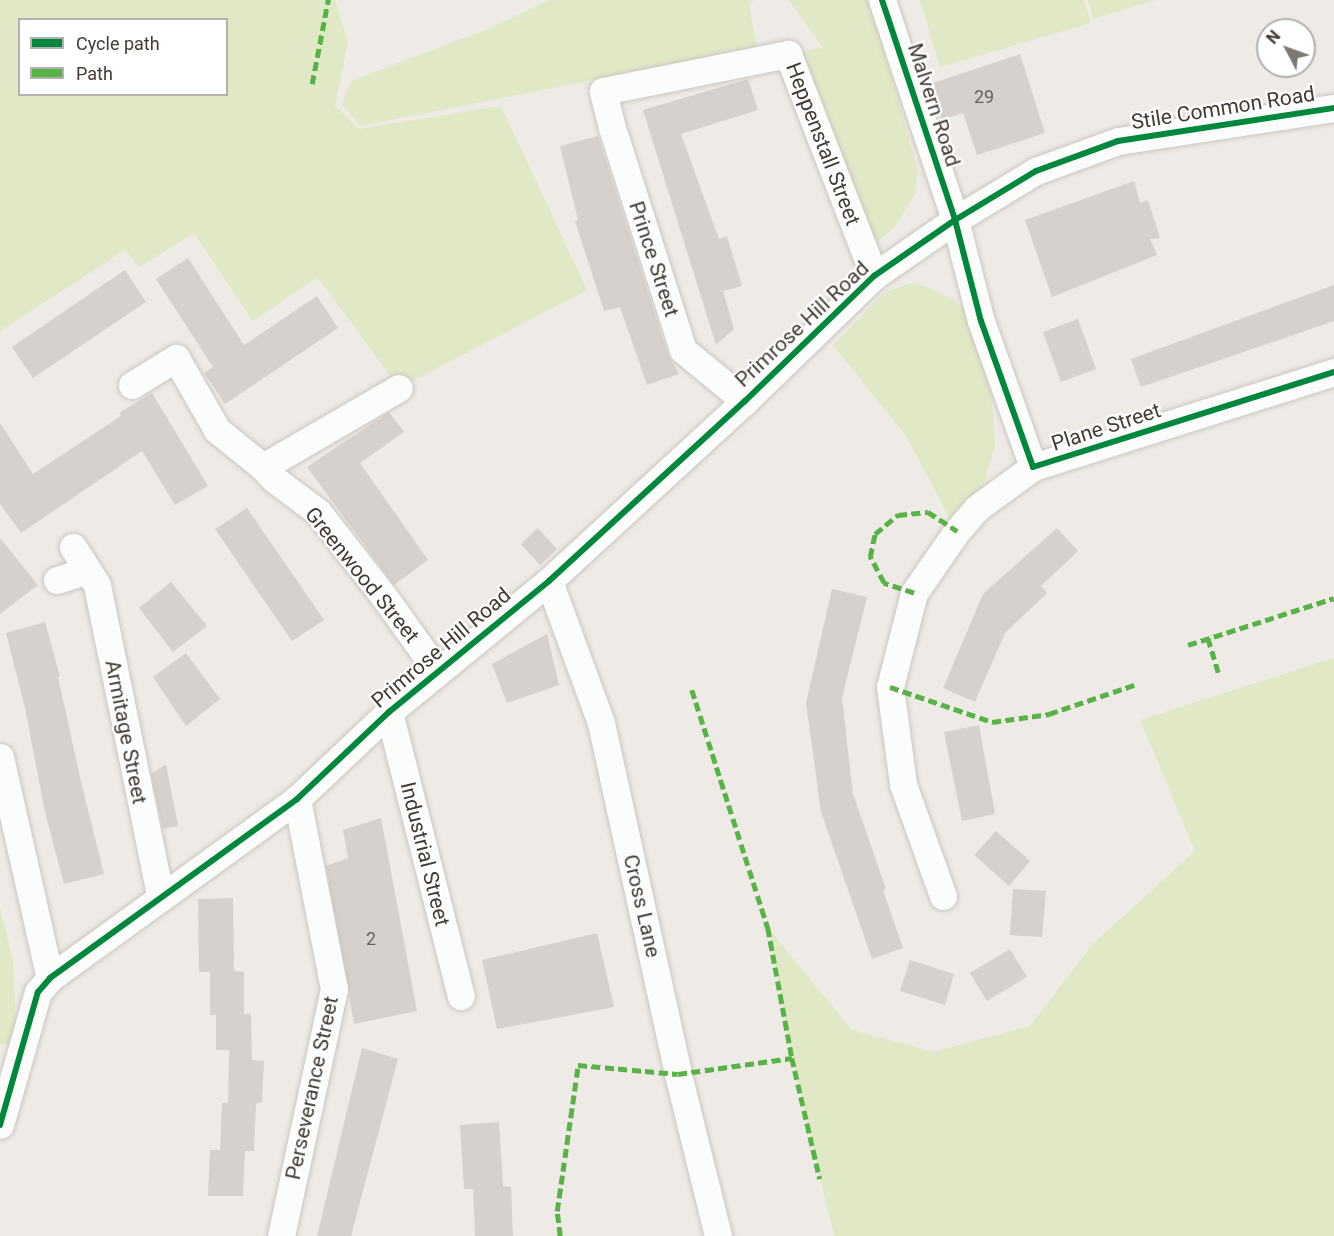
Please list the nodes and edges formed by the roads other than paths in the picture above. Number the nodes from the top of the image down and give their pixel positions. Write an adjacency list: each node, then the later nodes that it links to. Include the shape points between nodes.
1 (882, 0): 4 (street, Malvern Road)
2 (603, 91): 5 (street, Heppenstall Street, via 788,54); 9 (street, Prince Street, via 683,350)
3 (1334, 108): 4 (street, Stile Common Road, via 1118,141 1036,171)
4 (955, 220): 5 (street, Primrose Hill Road); 11 (street, Plane Street, via 981,321)
5 (874, 276): 9 (street, Primrose Hill Road)
6 (1334, 372): 11 (street, Plane Street)
7 (132, 385): 10 (street, Greenwood Street, via 176,358 217,429)
8 (399, 388): 10 (street)
9 (745, 401): 15 (street, Primrose Hill Road)
10 (263, 467): 16 (street, Greenwood Street, via 318,512)
11 (1033, 467): 21 (street, via 977,508 914,593 890,687 903,784)
12 (73, 547): 13 (street, Armitage Street)
13 (87, 570): 14 (street); 20 (street, Armitage Street, via 97,585)
14 (57, 580)
15 (549, 581): 16 (street, Primrose Hill Road); 26 (street, Cross Lane, via 601,723)
16 (438, 672): 17 (street, Primrose Hill Road)
17 (389, 712): 19 (street, Primrose Hill Road); 23 (street, Industrial Street)
18 (0, 758): 22 (street)
19 (297, 799): 20 (street, Primrose Hill Road); 25 (street, Perseverance Street, via 334,989)
20 (160, 896): 22 (street, Primrose Hill Road)
21 (943, 896)
22 (50, 978): 24 (street, Primrose Hill Road, via 38,992)
23 (461, 996)
24 (0, 1125)
25 (281, 1236)
26 (718, 1236)

